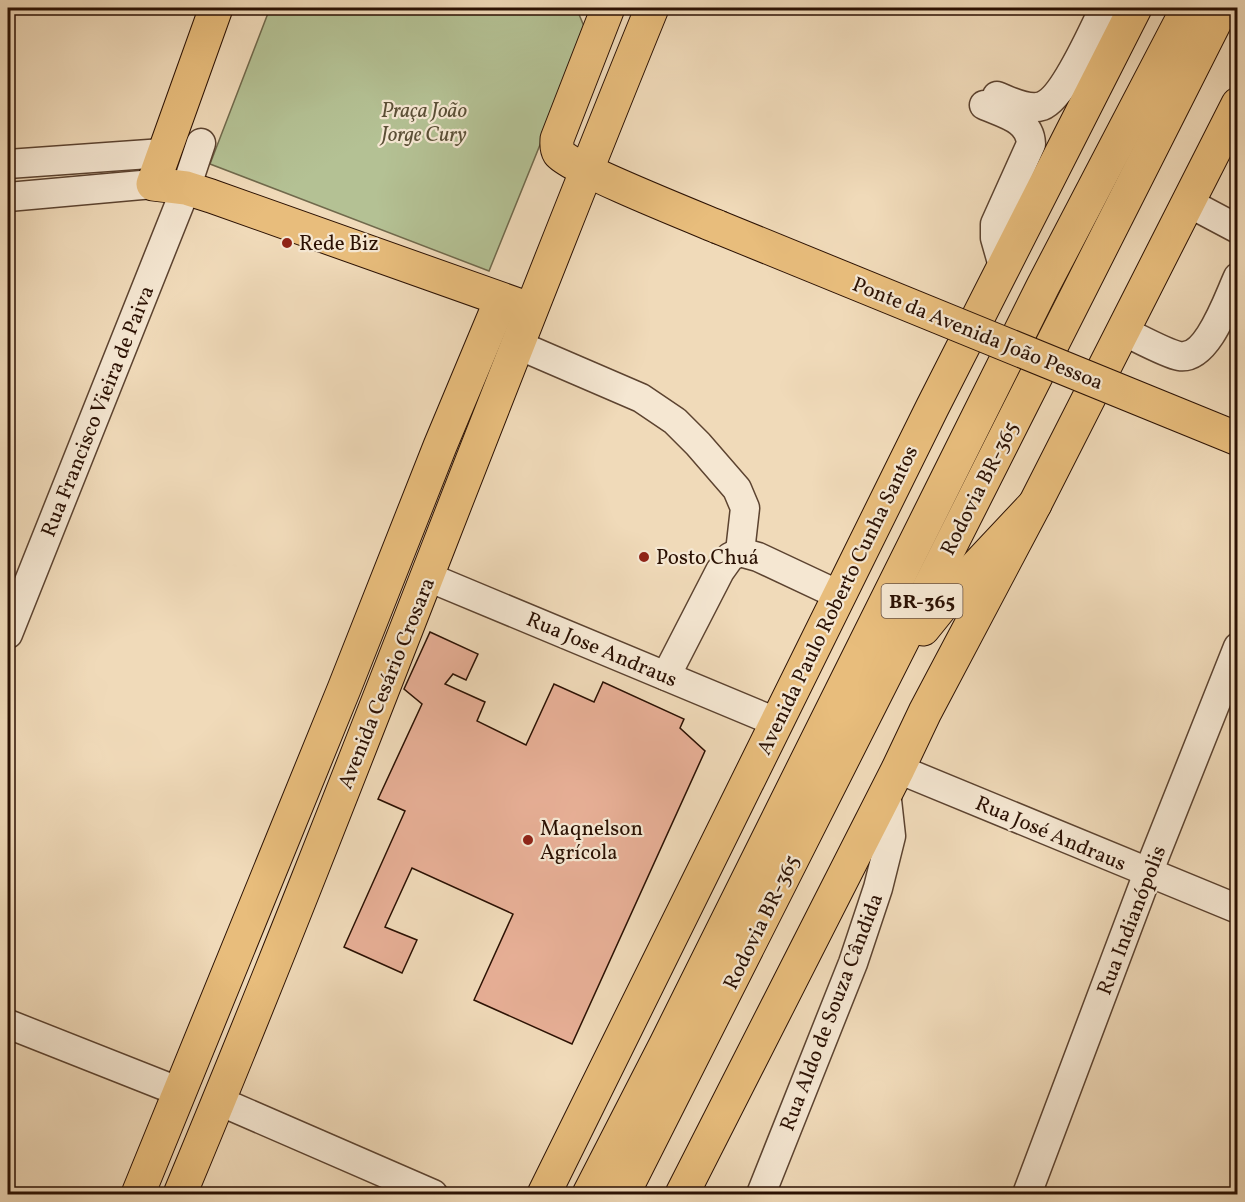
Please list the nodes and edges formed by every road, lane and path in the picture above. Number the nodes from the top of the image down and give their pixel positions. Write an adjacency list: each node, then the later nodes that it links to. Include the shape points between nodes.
1 (216, 8): 10 (main road)
2 (608, 8): 12 (main road, via 557,139 564,158)
3 (1104, 8): 18 (street, via 1056,96 1043,106 1030,108 986,99 1030,134 1031,144 995,224)
4 (1135, 8): 18 (main road, Avenida Paulo Roberto Cunha Santos)
5 (1188, 8): 45 (main road, Rodovia BR-365 / BR-365, via 1043,286)
6 (1222, 8): 31 (main road, Rodovia BR-365 / BR-365)
7 (643, 10): 12 (main road, Avenida Cesário Crosara)
8 (1238, 104): 16 (main road)
9 (201, 143): 14 (street, Rua Francisco Vieira de Paiva)
10 (164, 153): 11 (street); 13 (main road)
11 (8, 164)
12 (586, 169): 20 (main road, Avenida Cesário Crosara); 23 (main road, Ponte da Avenida João Pessoa, bridge, via 718,227)
13 (153, 184): 14 (main road); 15 (street)
14 (186, 188): 20 (main road); 28 (street, Rua Francisco Vieira de Paiva)
15 (8, 197)
16 (1187, 202): 17 (street); 21 (main road)
17 (1238, 229)
18 (1003, 266): 27 (main road, Avenida Paulo Roberto Cunha Santos)
19 (1238, 277): 21 (street, via 1212,333 1190,355 1179,356)
20 (516, 305): 22 (main road, Avenida Cesário Crosara); 35 (main road, Avenida Cesário Crosara, via 440,446)
21 (1123, 331): 24 (main road)
22 (518, 345): 25 (street, via 641,398 675,422 737,489 745,508); 26 (main road, Avenida Cesário Crosara)
23 (1238, 439)
24 (1035, 504): 31 (main road, via 932,617); 33 (main road)
25 (740, 552): 27 (street, via 758,556); 30 (street, via 730,557 720,571)
26 (428, 577): 30 (street, Rua Jose Andraus); 37 (main road, Avenida Cesário Crosara)
27 (839, 595): 32 (main road, Avenida Paulo Roberto Cunha Santos)
28 (8, 634)
29 (1234, 665): 34 (street, Rua Indianópolis)
30 (666, 676): 32 (street, Rua Jose Andraus)
31 (875, 693): 46 (main road, Rodovia BR-365 / BR-365)
32 (776, 722): 44 (main road, Avenida Paulo Roberto Cunha Santos)
33 (892, 780): 34 (street, Rua José Andraus); 47 (main road); 48 (street, Rua Aldo de Souza Cândida, via 891,836 878,888 853,963)
34 (1148, 873): 36 (street, Rua José Andraus); 49 (street, Rua Indianópolis)
35 (261, 894): 37 (main road); 39 (main road, Avenida Cesário Crosara)
36 (1238, 909)
37 (295, 910): 40 (main road, Avenida Cesário Crosara)
38 (8, 1024): 39 (street)
39 (180, 1092): 41 (main road, Avenida Cesário Crosara)
40 (219, 1101): 42 (main road, Avenida Cesário Crosara); 43 (street)
41 (138, 1194)
42 (180, 1194)
43 (434, 1194)
44 (544, 1194)
45 (589, 1194)
46 (623, 1194)
47 (682, 1194)
48 (761, 1194)
49 (1027, 1194)

